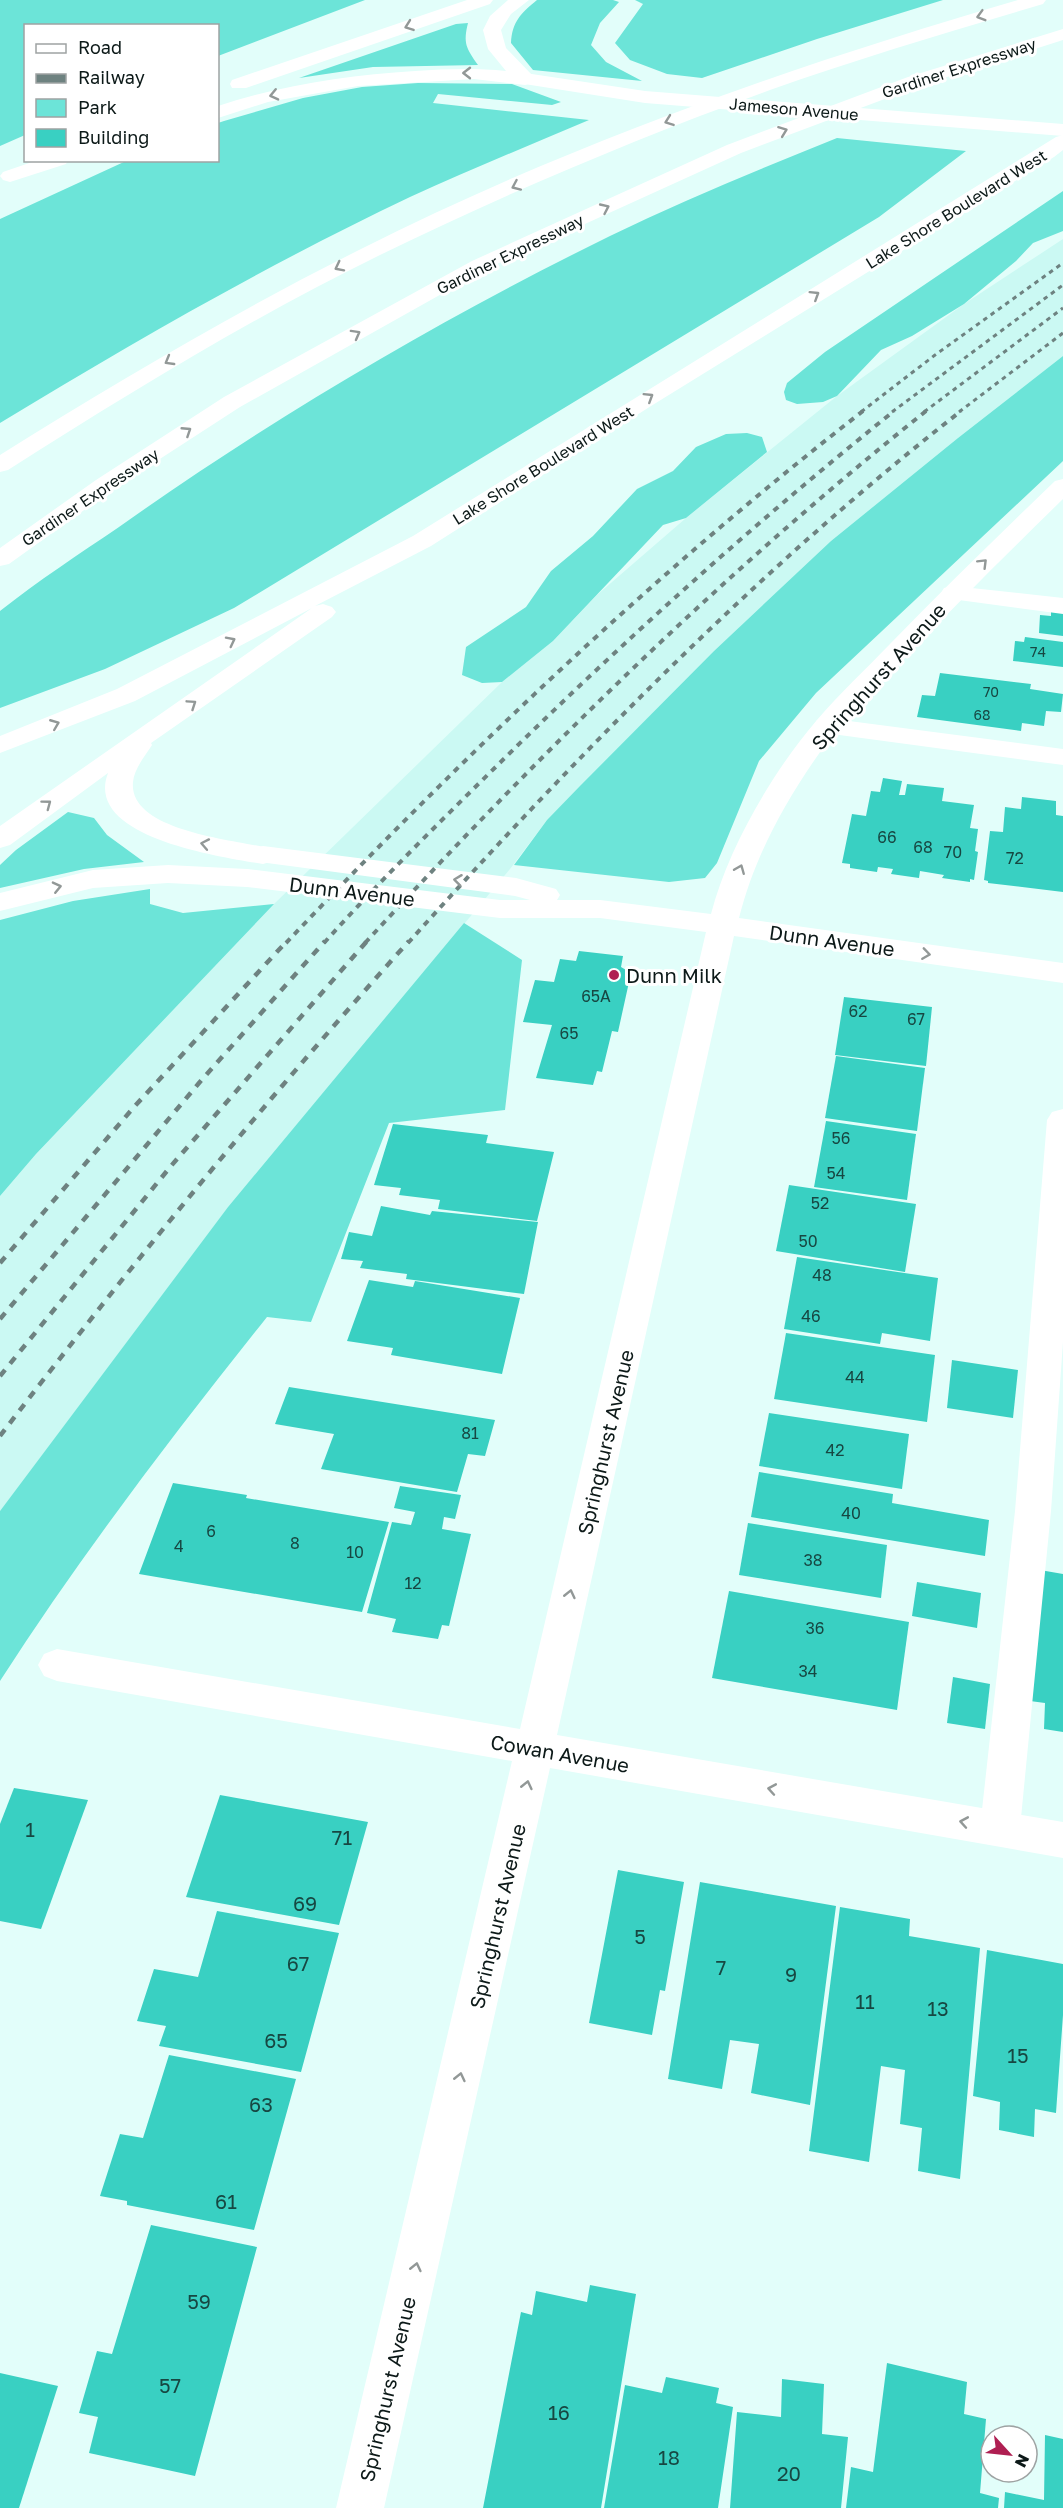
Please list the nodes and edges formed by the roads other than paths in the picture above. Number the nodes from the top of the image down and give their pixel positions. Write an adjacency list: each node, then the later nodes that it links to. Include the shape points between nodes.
1 (484, 0): 8 (main road, one-way to 8)
2 (520, 0): 6 (main road, via 499,15 492,39 497,51)
3 (1037, 0): 15 (main road, one-way to 15, via 841,59 643,130 390,241 267,304)
4 (337, 32): 7 (main road)
5 (1063, 34): 18 (main road, Gardiner Expressway, one-way to 5, via 232,402 479,266 734,149 915,81)
6 (525, 80): 9 (main road, Jameson Avenue, one-way to 9, via 474,73 358,80 265,97); 10 (main road, Jameson Avenue, via 645,97)
7 (219, 86)
8 (219, 92)
9 (219, 112)
10 (1063, 130)
11 (1063, 141): 17 (main road, Lake Shore Boulevard West, one-way to 11)
12 (41, 162): 14 (main road)
13 (53, 162): 14 (main road)
14 (5, 178)
15 (0, 465)
16 (1063, 486): 19 (main road, Springhurst Avenue, one-way to 16)
17 (422, 542): 22 (main road, one-way to 17); 23 (main road, Lake Shore Boulevard West, one-way to 17, via 126,695)
18 (0, 559)
19 (953, 593): 20 (main road); 21 (main road, Springhurst Avenue)
20 (1063, 606)
21 (826, 726): 24 (main road); 28 (main road, Springhurst Avenue, one-way to 21, via 751,842)
22 (144, 737): 25 (main road, one-way to 22); 26 (main road, Dunn Avenue, one-way to 22, via 186,840 150,825 130,812 121,800 118,783)
23 (0, 745)
24 (1063, 757)
25 (0, 839)
26 (508, 898): 27 (main road, Dunn Avenue, one-way to 26, via 93,879 168,874); 28 (main road, Dunn Avenue)
27 (0, 902)
28 (722, 925): 29 (main road, Dunn Avenue, one-way to 29); 33 (main road, Springhurst Avenue, one-way to 28)
29 (1063, 973)
30 (1063, 1120): 31 (main road)
31 (1055, 1322): 34 (main road)
32 (57, 1665): 33 (main road, Cowan Avenue)
33 (535, 1748): 34 (main road, Cowan Avenue, one-way to 33); 36 (main road, Springhurst Avenue, one-way to 33)
34 (1000, 1828): 35 (main road, Cowan Avenue)
35 (1063, 1840)
36 (360, 2508)

